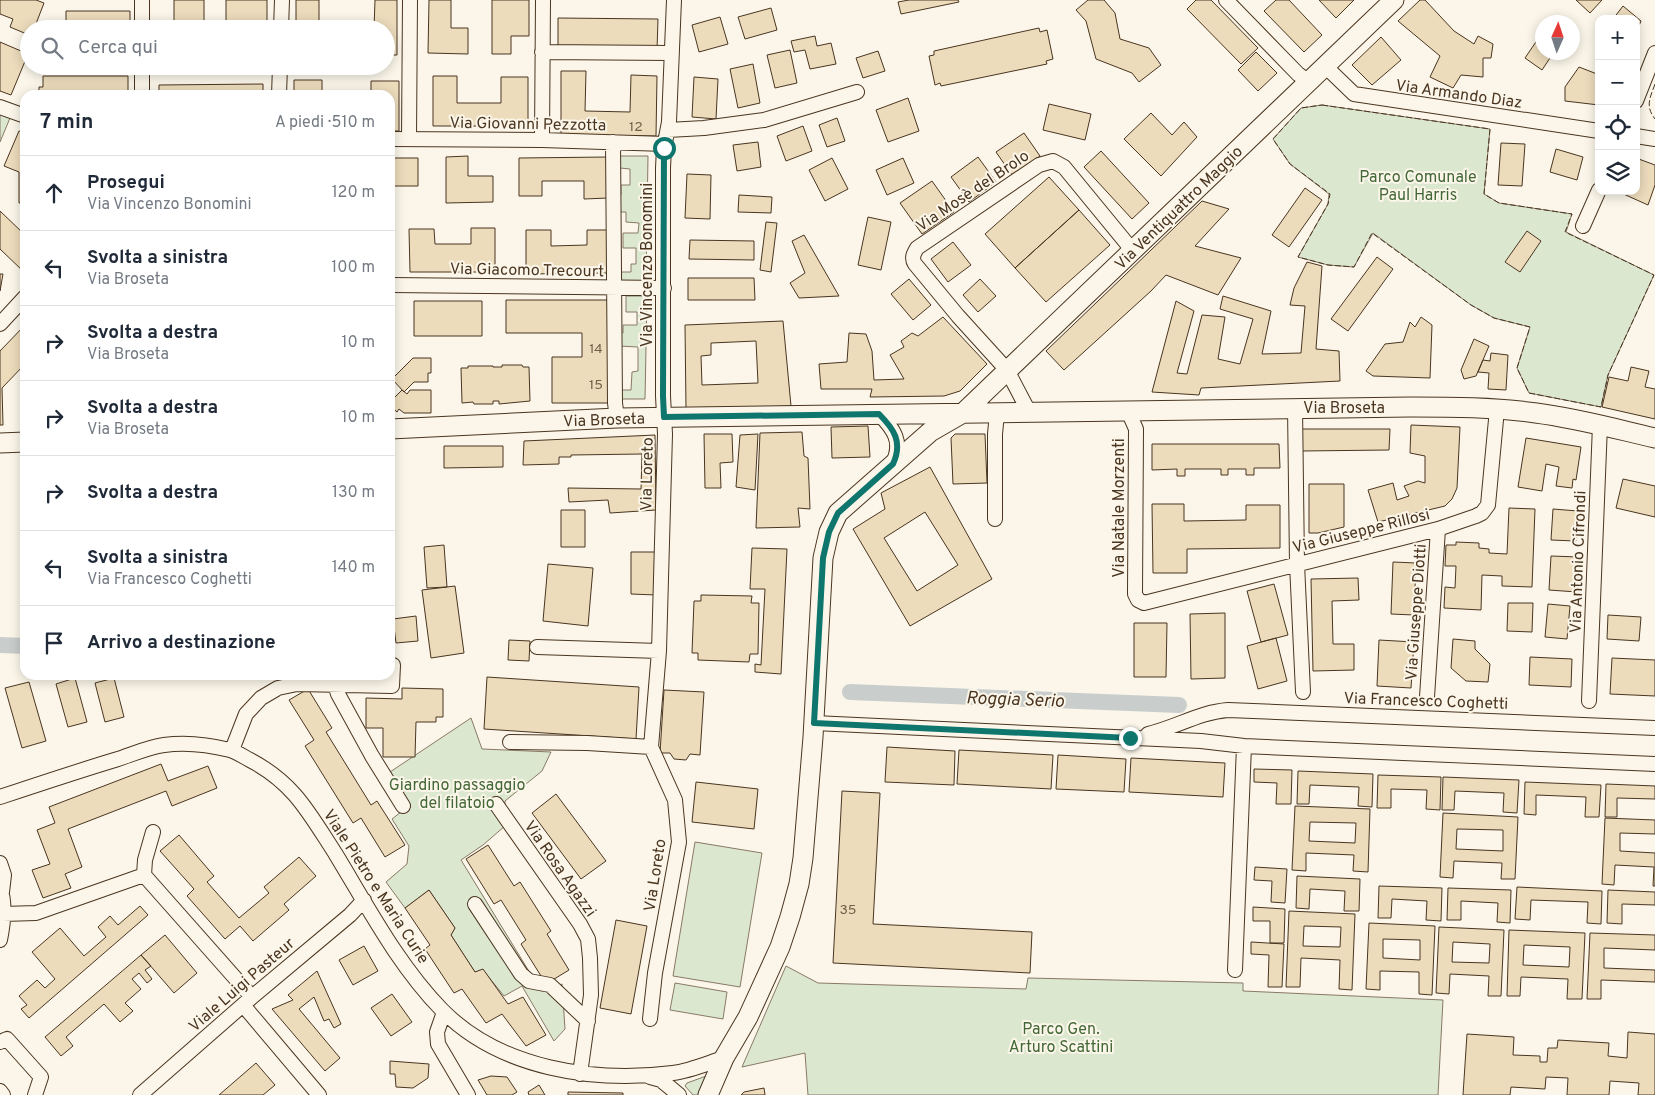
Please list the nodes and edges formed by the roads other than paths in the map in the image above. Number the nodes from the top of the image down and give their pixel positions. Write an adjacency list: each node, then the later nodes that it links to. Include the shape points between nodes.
1 (142, 0): 8 (street)
2 (282, 0): 9 (street)
3 (410, 0): 27 (street)
4 (543, 0): 10 (street)
5 (674, 0): 11 (street, Via Vincenzo Bonomini)
6 (1226, 0): 16 (street)
7 (1394, 0): 13 (street, Via Ventiquattro Maggio)
8 (142, 20)
9 (281, 20)
10 (542, 52): 11 (street); 29 (street)
11 (671, 53): 23 (street, Via Vincenzo Bonomini)
12 (1655, 53): 19 (street)
13 (1325, 66): 16 (street, Via Ventiquattro Maggio); 24 (street, Via Armando Diaz, via 1354,94)
14 (142, 75): 17 (street)
15 (280, 75): 18 (street)
16 (1308, 82): 34 (street, Via Ventiquattro Maggio)
17 (142, 90)
18 (280, 90)
19 (1640, 90)
20 (857, 92): 23 (street, via 764,120)
21 (0, 107): 22 (street)
22 (20, 114)
23 (668, 130): 31 (street, Via Vincenzo Bonomini)
24 (1595, 130)
25 (1640, 137): 28 (street)
26 (395, 139): 27 (street, Via Giovanni Pezzotta)
27 (409, 139): 29 (street, Via Giovanni Pezzotta)
28 (1655, 139)
29 (542, 140): 30 (street, Via Giovanni Pezzotta)
30 (613, 142): 31 (street, Via Giovanni Pezzotta); 36 (street)
31 (665, 144): 37 (street, Via Vincenzo Bonomini)
32 (1597, 195): 33 (street)
33 (1583, 226)
34 (1133, 251): 40 (street, Via Ventiquattro Maggio); 40 (street, Via Mosè del Brolo, via 1064,167 1053,161 1039,165 917,248 913,255 915,264)
35 (395, 285): 36 (street, Via Giacomo Trecourt)
36 (614, 288): 37 (street, Via Giacomo Trecourt); 49 (street)
37 (664, 288): 48 (street, Via Vincenzo Bonomini)
38 (20, 303): 39 (street)
39 (0, 324)
40 (1006, 370): 44 (street); 45 (street, Via Ventiquattro Maggio)
41 (1295, 407): 42 (street, Via Broseta); 43 (street, Via Broseta); 58 (street)
42 (1497, 409): 50 (street, Via Broseta); 57 (street, Via Giuseppe Rillosi, via 1488,505 1476,516)
43 (1128, 411): 44 (street, Via Broseta); 59 (street, Via Natale Morzenti, via 1136,429 1135,594)
44 (1029, 412): 46 (street, Via Broseta)
45 (963, 413): 46 (street, Via Broseta); 47 (street, Via Broseta); 55 (street, via 930,432)
46 (997, 413): 56 (street)
47 (879, 414): 48 (street, Via Broseta); 55 (street, via 897,438)
48 (664, 417): 49 (street, Via Broseta); 61 (street, Via Loreto)
49 (617, 418): 51 (street, Via Broseta)
50 (1600, 425): 52 (street, Via Broseta); 66 (street, Via Antonio Cifrondi)
51 (395, 428)
52 (1655, 438)
53 (20, 442): 54 (street)
54 (0, 443)
55 (893, 464): 68 (street, via 838,513 829,532 823,558)
56 (994, 519)
57 (1438, 529): 58 (street, Via Giuseppe Rillosi); 65 (street, Via Giuseppe Diotti)
58 (1297, 564): 59 (street, Via Giuseppe Rillosi); 64 (street)
59 (1144, 603)
60 (537, 646): 61 (street)
61 (659, 651): 74 (street, Via Loreto)
62 (392, 680): 63 (street, via 392,686)
63 (335, 684): 75 (street, via 297,684 278,688 261,698 246,714); 79 (street)
64 (1303, 692)
65 (1427, 697)
66 (1589, 701)
67 (1196, 718): 69 (street, Via Francesco Coghetti, via 1201,714 1228,710); 70 (street, Via Francesco Coghetti, via 1167,730); 71 (street)
68 (814, 723): 70 (street, Via Francesco Coghetti); 94 (street, via 799,884 780,948 748,1017)
69 (1655, 728)
70 (1130, 738): 71 (street, Via Francesco Coghetti)
71 (1202, 741): 73 (street, Via Francesco Coghetti)
72 (510, 742): 74 (street)
73 (1244, 746): 76 (street, Via Francesco Coghetti); 88 (street)
74 (652, 747): 91 (street, Via Loreto, via 675,800 679,842 655,973)
75 (232, 750): 77 (street, Viale Pietro e Maria Curie, via 194,744 164,745); 84 (street, Viale Pietro e Maria Curie, via 281,780 304,804)
76 (1655, 764)
77 (0, 797)
78 (496, 804): 92 (street, Via Rosa Agazzi, via 588,939 591,994)
79 (403, 806)
80 (152, 832): 82 (street)
81 (0, 863): 83 (street, via 4,875)
82 (144, 875): 86 (street, via 36,914); 89 (street)
83 (1, 890): 86 (street)
84 (364, 900): 89 (street, Viale Luigi Pasteur); 90 (street, Viale Pietro e Maria Curie, via 399,957)
85 (475, 904): 92 (street, via 521,974 529,981 550,985)
86 (3, 914): 87 (street)
87 (0, 940)
88 (1236, 970)
89 (247, 1001): 100 (street, Viale Luigi Pasteur); 101 (street)
90 (444, 1012): 95 (street, Viale Pietro e Maria Curie, via 463,1028 510,1054 537,1065); 102 (street, via 438,1044)
91 (650, 1019)
92 (588, 1022): 95 (street, Via Rosa Agazzi)
93 (0, 1042): 99 (street, via 7,1039 41,1077)
94 (724, 1058): 96 (street, Viale Pietro e Maria Curie, via 675,1073); 104 (street)
95 (580, 1074): 96 (street, Viale Pietro e Maria Curie)
96 (644, 1075): 103 (street, via 661,1080)
97 (0, 1091): 98 (street)
98 (4, 1095)
99 (36, 1095)
100 (140, 1095)
101 (319, 1095)
102 (468, 1095)
103 (679, 1095)
104 (708, 1095)

